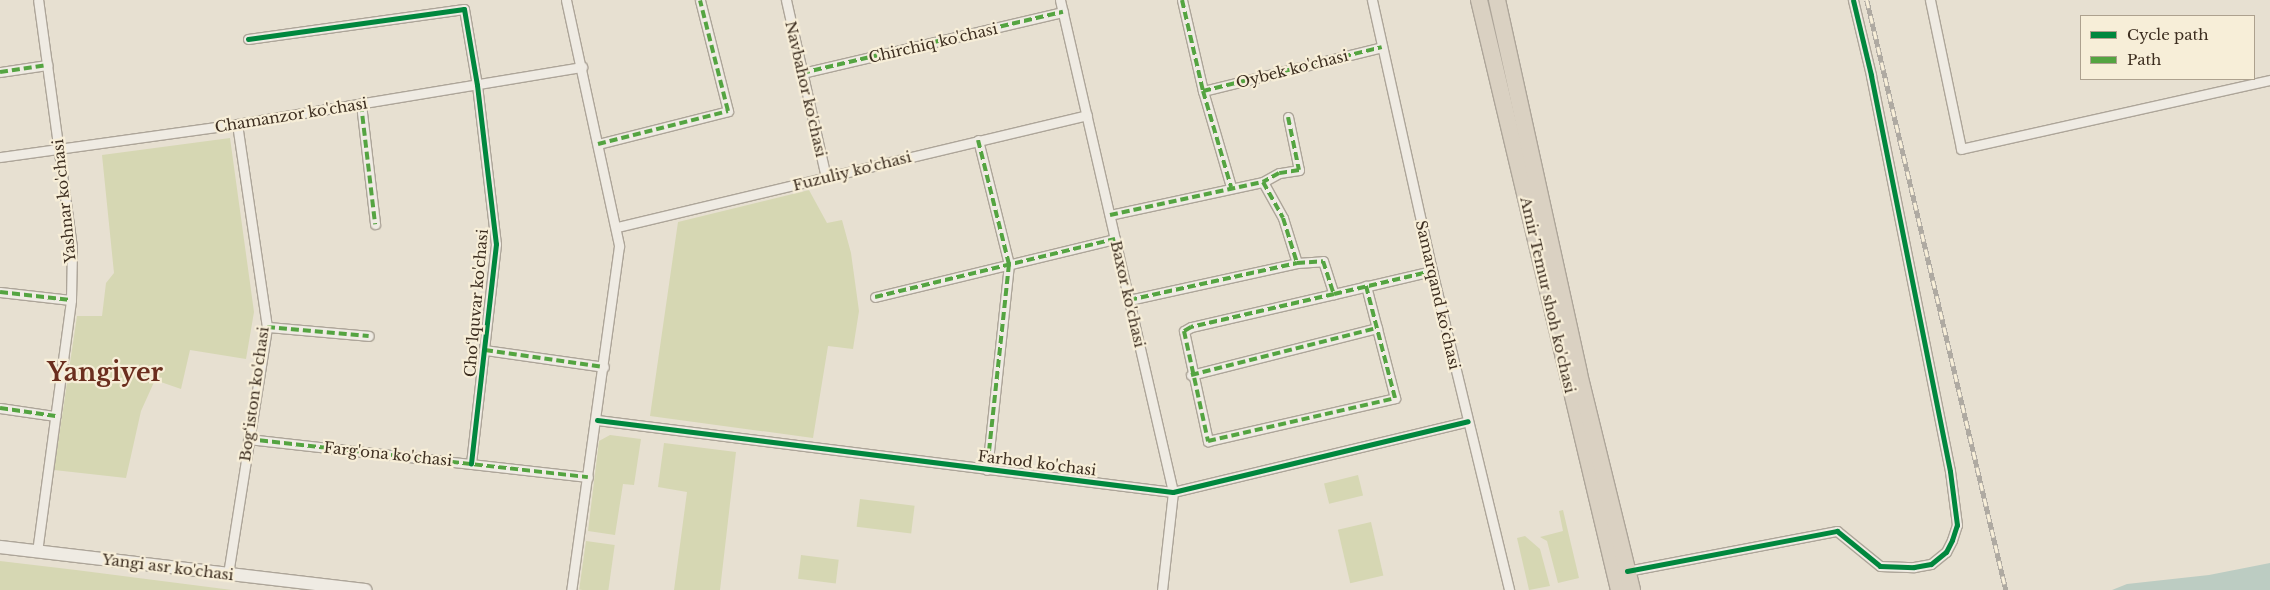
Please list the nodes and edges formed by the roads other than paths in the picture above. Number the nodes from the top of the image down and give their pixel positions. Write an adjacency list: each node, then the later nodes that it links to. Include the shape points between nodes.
1 (38, 0): 15 (street, Yashnar ko'chasi)
2 (566, 0): 16 (street)
3 (700, 0): 27 (street, via 728,111)
4 (786, 0): 18 (street, Navbahor ko'chasi)
5 (1060, 0): 12 (street, Baxor ko'chasi)
6 (1182, 0): 21 (street)
7 (1372, 0): 14 (street, Samarqand ko‘chasi)
8 (1479, 0): 69 (highway, Amir Temur shoh ko'chasi)
9 (1497, 0): 63 (highway, Amir Temur shoh ko'chasi, via 1577,365)
10 (1853, 0): 63 (street, via 1950,471 1957,525 1952,540 1946,552 1931,564 1914,567 1880,566 1837,531)
11 (1930, 0): 19 (street, via 1961,149)
12 (1063, 12): 18 (street, Chirchiq ko'chasi); 23 (street, Baxor ko'chasi)
13 (248, 39): 20 (street, Cho‘lquvar ko'chasi, via 464,9)
14 (1382, 47): 21 (street, Oybek ko'chasi); 39 (street, Samarqand ko‘chasi)
15 (47, 65): 17 (street); 28 (street, Yashnar ko'chasi)
16 (582, 67): 20 (street, Chamanzor ko'chasi); 27 (street)
17 (0, 72)
18 (802, 73): 30 (street, Navbahor ko'chasi)
19 (2270, 80)
20 (478, 85): 22 (street, Chamanzor ko'chasi); 49 (street, Cho‘lquvar ko'chasi, via 496,244)
21 (1203, 91): 32 (street)
22 (361, 104): 25 (street, Chamanzor ko'chasi); 34 (street)
23 (1087, 115): 26 (street, Fuzuliy ko'chasi); 33 (street, Baxor ko'chasi)
24 (1288, 117): 31 (street, via 1299,170 1279,173)
25 (237, 124): 28 (street, Chamanzor ko'chasi); 46 (street, Bog‘iston ko'chasi)
26 (978, 140): 30 (street, Fuzuliy ko'chasi); 38 (street)
27 (598, 144): 35 (street)
28 (59, 148): 29 (street, Chamanzor ko'chasi); 44 (street, Yashnar ko'chasi, via 72,247)
29 (0, 157)
30 (826, 177): 35 (street, Fuzuliy ko'chasi)
31 (1263, 182): 32 (street); 37 (street, via 1284,218)
32 (1231, 187): 33 (street)
33 (1110, 215): 36 (street, Baxor ko'chasi)
34 (375, 224)
35 (617, 227): 50 (street, via 619,246)
36 (1115, 239): 38 (street); 45 (street, Baxor ko'chasi)
37 (1297, 263): 42 (street, via 1323,261); 45 (street)
38 (1009, 264): 43 (street); 58 (street)
39 (1432, 271): 40 (street); 55 (street, Samarqand ko‘chasi)
40 (1366, 286): 42 (street); 47 (street)
41 (0, 292): 44 (street)
42 (1334, 294): 51 (street, via 1191,326 1184,331)
43 (875, 297)
44 (71, 300): 53 (street, Yashnar ko'chasi)
45 (1130, 300): 60 (street, Baxor ko'chasi)
46 (267, 327): 48 (street); 56 (street, Bog‘iston ko'chasi)
47 (1377, 328): 51 (street); 51 (street, via 1395,398 1208,441)
48 (369, 336)
49 (485, 350): 50 (street); 57 (street, Cho‘lquvar ko'chasi)
50 (604, 367): 54 (street)
51 (1191, 375)
52 (0, 408): 53 (street)
53 (55, 416): 62 (street, Yashnar ko'chasi)
54 (597, 420): 58 (street, Farhod ko'chasi); 59 (street)
55 (1468, 421): 60 (street, Farhod ko'chasi); 68 (street, Samarqand ko‘chasi)
56 (248, 438): 57 (street, Farg'ona ko'chasi); 64 (street, Bog‘iston ko'chasi)
57 (471, 464): 59 (street, Farg'ona ko'chasi)
58 (987, 470): 60 (street, Farhod ko'chasi)
59 (588, 477): 66 (street)
60 (1173, 492): 67 (street, Baxor ko'chasi)
61 (0, 547): 62 (street, Yangi asr ko'chasi)
62 (38, 552): 64 (street, Yangi asr ko'chasi)
63 (1627, 571): 70 (highway, Amir Temur shoh ko'chasi)
64 (228, 574): 65 (street, Yangi asr ko'chasi)
65 (365, 590)
66 (571, 590)
67 (1162, 590)
68 (1509, 590)
69 (1619, 590)
70 (1632, 590)

